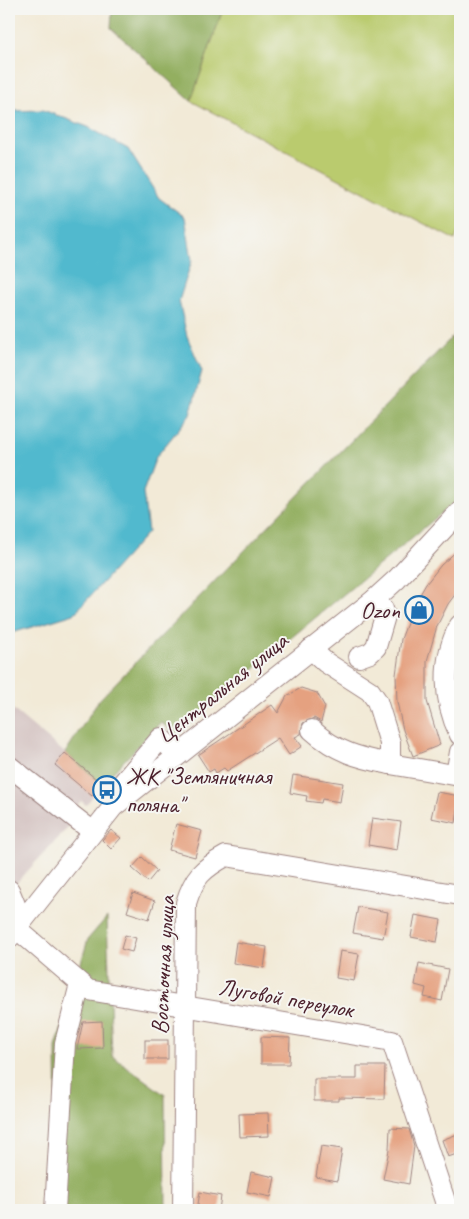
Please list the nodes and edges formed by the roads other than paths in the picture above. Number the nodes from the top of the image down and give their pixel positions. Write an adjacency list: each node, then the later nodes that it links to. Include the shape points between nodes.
1 (460, 511): 4 (street, Центральная улица)
2 (460, 531): 3 (street)
3 (432, 558)
4 (375, 599): 6 (street, Центральная улица); 7 (street, via 385,616 376,647)
5 (460, 625): 8 (street, via 450,648)
6 (310, 649): 12 (street, via 370,691 377,701 390,743); 15 (street, Центральная улица, via 113,808)
7 (360, 656)
8 (453, 686): 10 (street, via 449,704)
9 (315, 728): 12 (street, via 345,752)
10 (460, 735)
11 (460, 752): 14 (street)
12 (390, 764): 14 (street)
13 (9, 766): 15 (street)
14 (458, 776)
15 (92, 831): 18 (street, Центральная улица)
16 (9, 890): 18 (street)
17 (460, 894): 20 (street, Восточная улица, via 226,856 206,866 192,883 186,903)
18 (16, 930): 19 (street, Луговой переулок)
19 (80, 984): 20 (street, Луговой переулок, via 88,990); 21 (street, via 65,1043)
20 (184, 1006): 22 (street, Восточная улица); 23 (street, Луговой переулок, via 392,1041)
21 (55, 1210)
22 (183, 1210)
23 (448, 1210)

